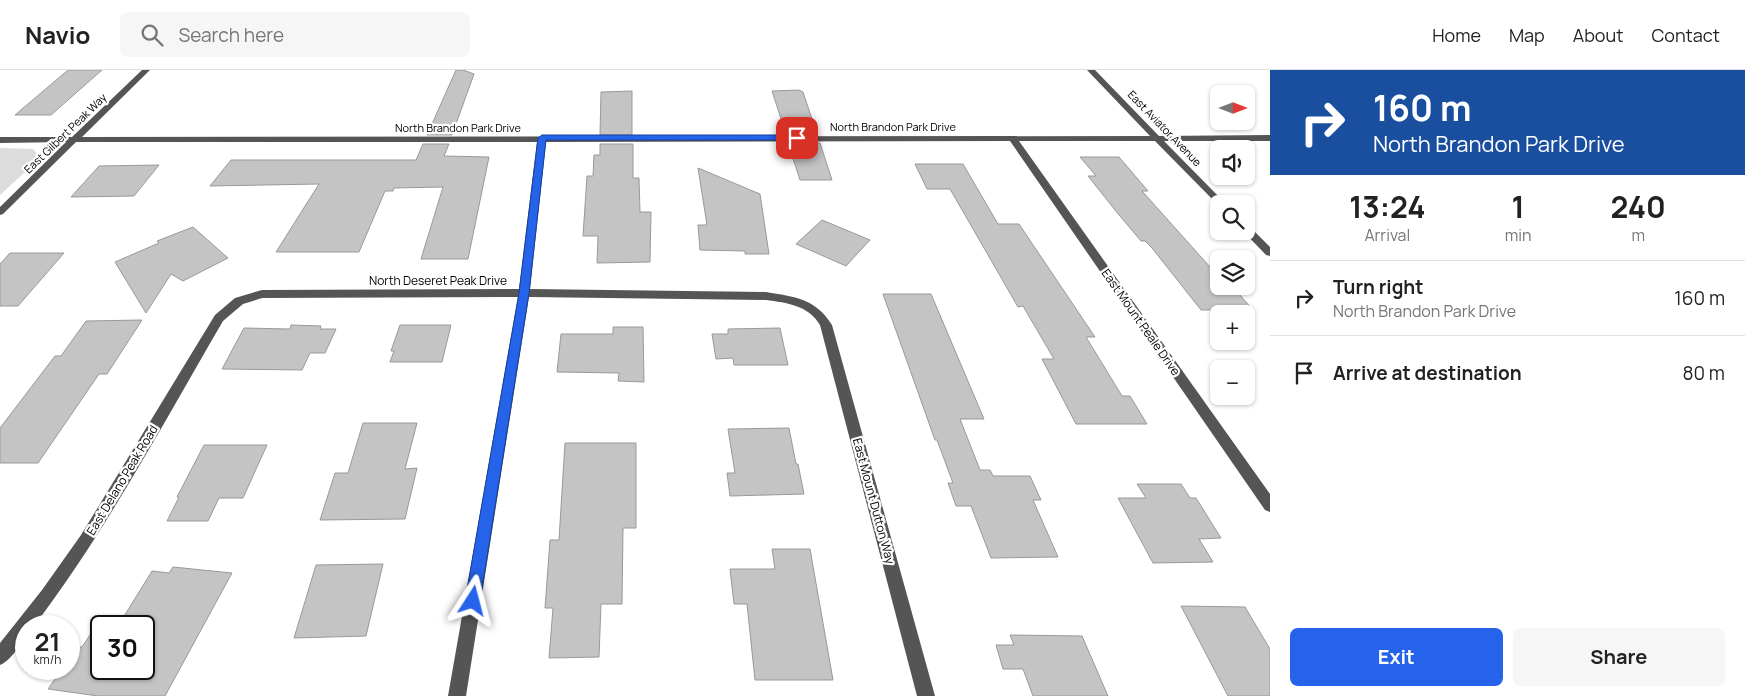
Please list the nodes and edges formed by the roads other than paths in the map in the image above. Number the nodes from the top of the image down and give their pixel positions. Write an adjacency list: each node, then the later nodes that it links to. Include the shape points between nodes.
1 (146, 70): 8 (street, East Gilbert Peak Way)
2 (1091, 70): 5 (street, East Aviator Avenue)
3 (542, 138): 4 (street, North Brandon Park Drive); 8 (street, North Brandon Park Drive); 13 (street)
4 (1012, 138): 5 (street, North Brandon Park Drive); 16 (street, East Mount Peale Drive)
5 (1156, 138): 6 (street, North Brandon Park Drive); 9 (street, East Aviator Avenue)
6 (1270, 138)
7 (0, 140): 8 (street, North Brandon Park Drive)
8 (74, 140): 10 (street, East Gilbert Peak Way)
9 (1212, 195)
10 (0, 212)
11 (1255, 238): 12 (street)
12 (1270, 253)
13 (524, 293): 14 (street, North Deseret Peak Drive, via 262,294); 15 (street, North Deseret Peak Drive, via 766,296 802,301); 18 (street)
14 (239, 301): 17 (street, East Delano Peak Road, via 219,318 86,540)
15 (816, 310): 19 (street, East Mount Dutton Way, via 829,334)
16 (1270, 506)
17 (0, 657)
18 (457, 696)
19 (926, 696)

